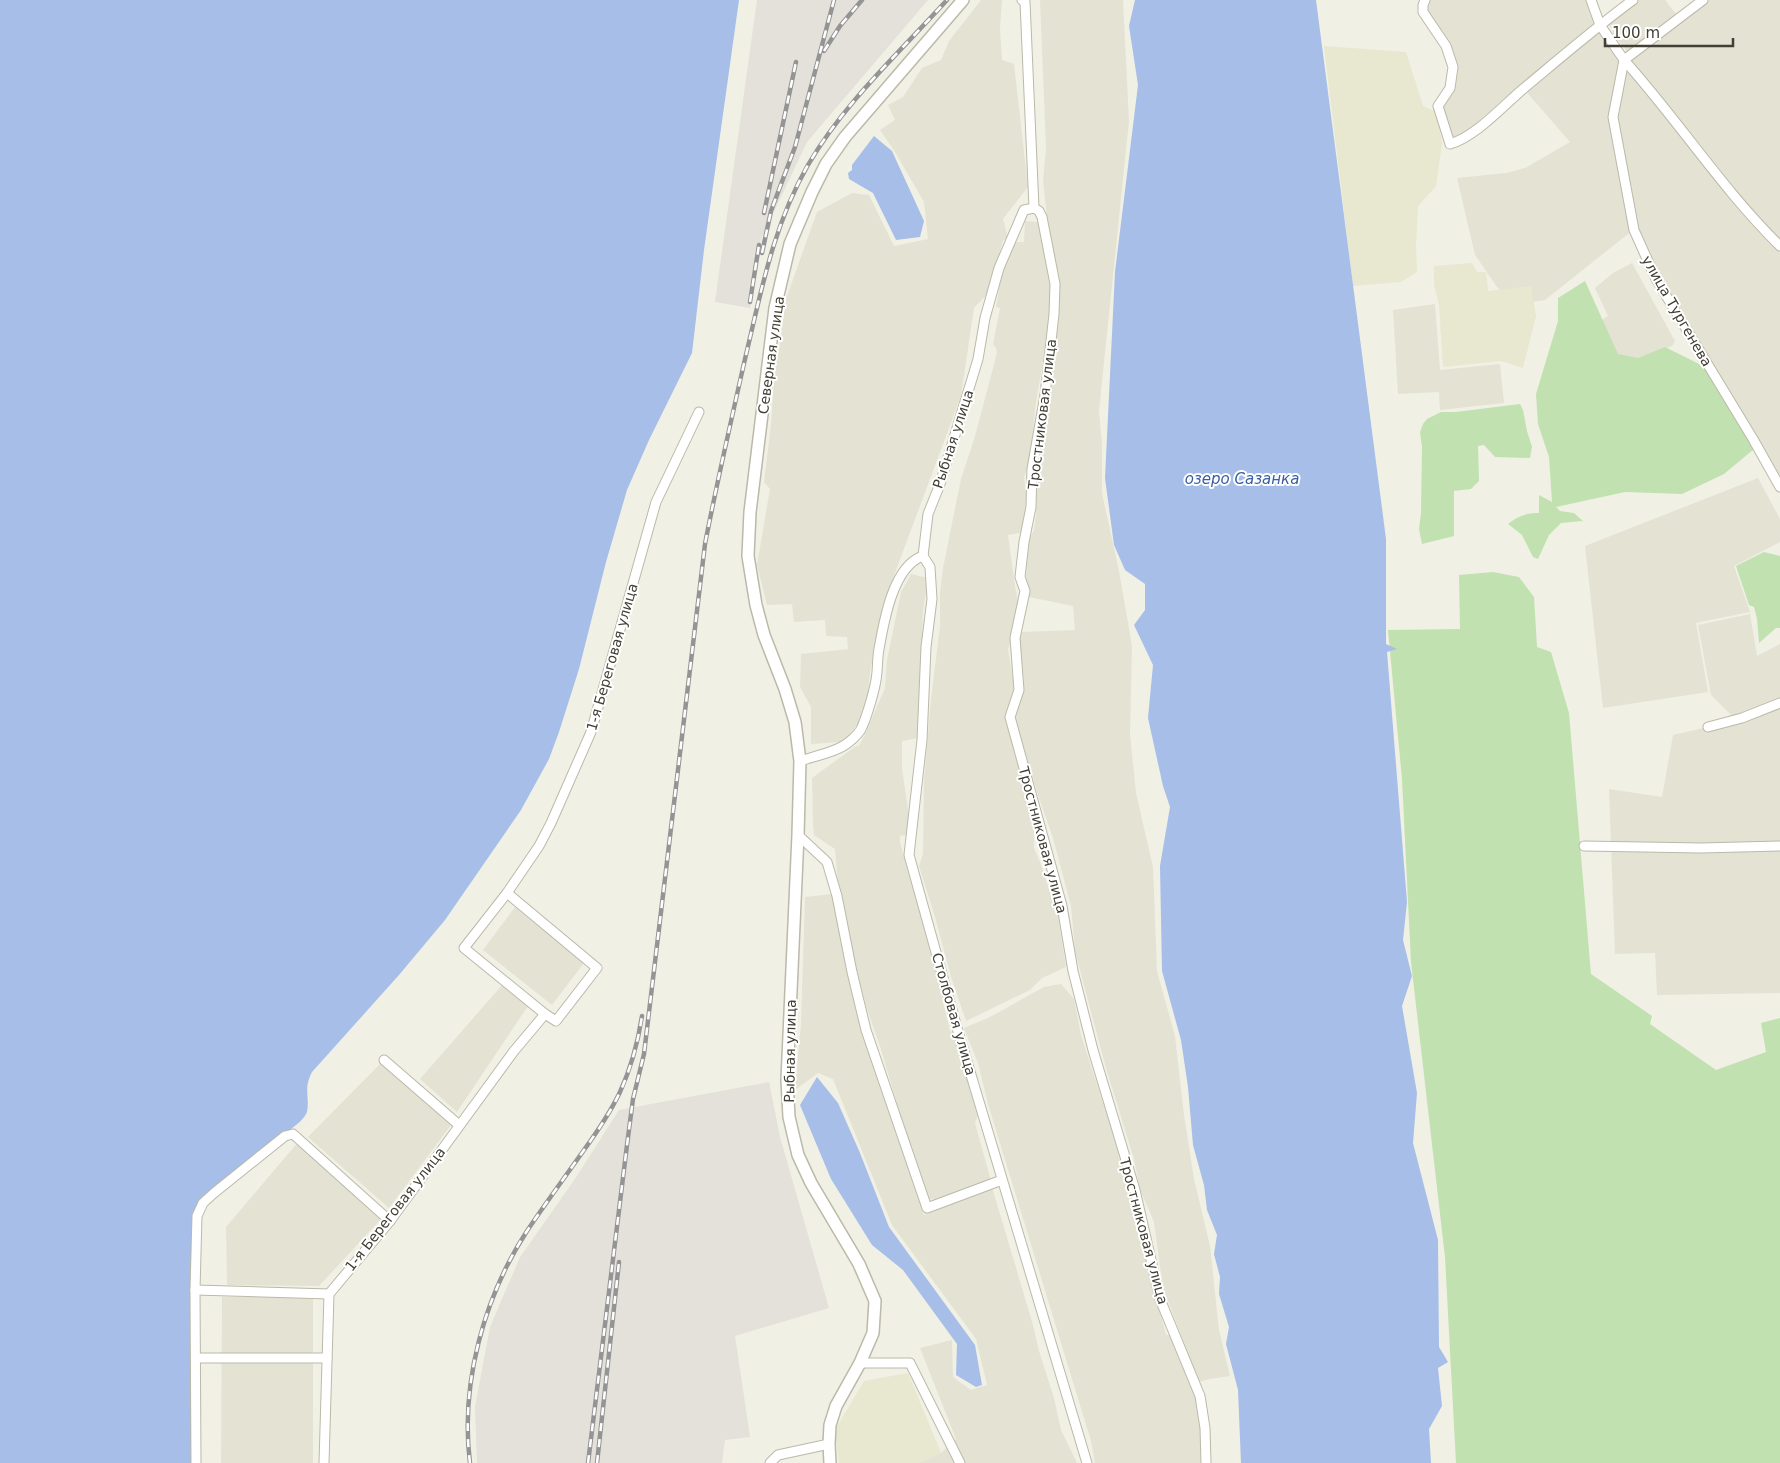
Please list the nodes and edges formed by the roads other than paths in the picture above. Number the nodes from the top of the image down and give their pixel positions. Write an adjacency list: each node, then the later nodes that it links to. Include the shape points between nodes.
1 (963, 0): 16 (street, Северная улица, via 826,164 790,244 775,308 750,512 748,556 764,635 795,722)
2 (1425, 0): 7 (street, via 1423,12 1446,46 1453,67 1450,88 1438,106 1450,144 1459,142 1490,118)
3 (1591, 0): 7 (street)
4 (1633, 0): 7 (street)
5 (1703, 0): 8 (street)
6 (1024, 1): 9 (street)
7 (1600, 25): 8 (street)
8 (1624, 60): 10 (street); 12 (street, улица Тургенева, via 1613,117 1634,230 1656,279)
9 (1034, 208): 13 (street, Рыбная улица, via 1024,210 999,268 978,359 928,514); 38 (street, Тростниковая улица, via 1042,217 1055,284 1045,395 1032,469 1031,507 1020,577 1025,591 1015,638 1019,690 1010,717 1062,906 1072,971 1135,1190 1160,1299 1200,1396)
10 (1780, 246)
11 (699, 412): 20 (street, 1-я Береговая улица, via 656,502 591,732 539,846)
12 (1780, 487)
13 (923, 556): 16 (street, via 911,563 891,596 878,651 876,680 862,729 848,743); 24 (street, Столбовая улица, via 930,567 932,600 926,647 922,740 909,855)
14 (1780, 703): 15 (street)
15 (1708, 727)
16 (800, 761): 17 (street, Рыбная улица)
17 (798, 835): 24 (street, via 827,862 866,1030 927,1208); 30 (street, Рыбная улица, via 787,1080 789,1117 798,1155 811,1183 859,1264 875,1301 873,1333)
18 (1584, 846): 19 (street)
19 (1780, 846)
20 (507, 893): 21 (street, 1-я Береговая улица, via 464,948); 21 (street, via 597,968 556,1021)
21 (545, 1014): 23 (street, 1-я Береговая улица)
22 (384, 1060): 23 (street)
23 (459, 1125): 25 (street, 1-я Береговая улица)
24 (1002, 1180): 37 (street, Столбовая улица)
25 (390, 1221): 26 (street, via 299,1138 293,1134 285,1136 203,1203 197,1216); 27 (street, 1-я Береговая улица)
26 (195, 1290): 27 (street); 28 (street)
27 (328, 1294): 29 (street)
28 (196, 1358): 29 (street); 32 (street)
29 (328, 1358): 33 (street)
30 (860, 1363): 31 (street, Рыбная улица, via 836,1406); 36 (street, via 910,1364)
31 (828, 1444): 34 (street, via 778,1456); 35 (street, Рыбная улица)
32 (196, 1463)
33 (324, 1463)
34 (770, 1463)
35 (830, 1463)
36 (960, 1463)
37 (1087, 1463)
38 (1206, 1463)

